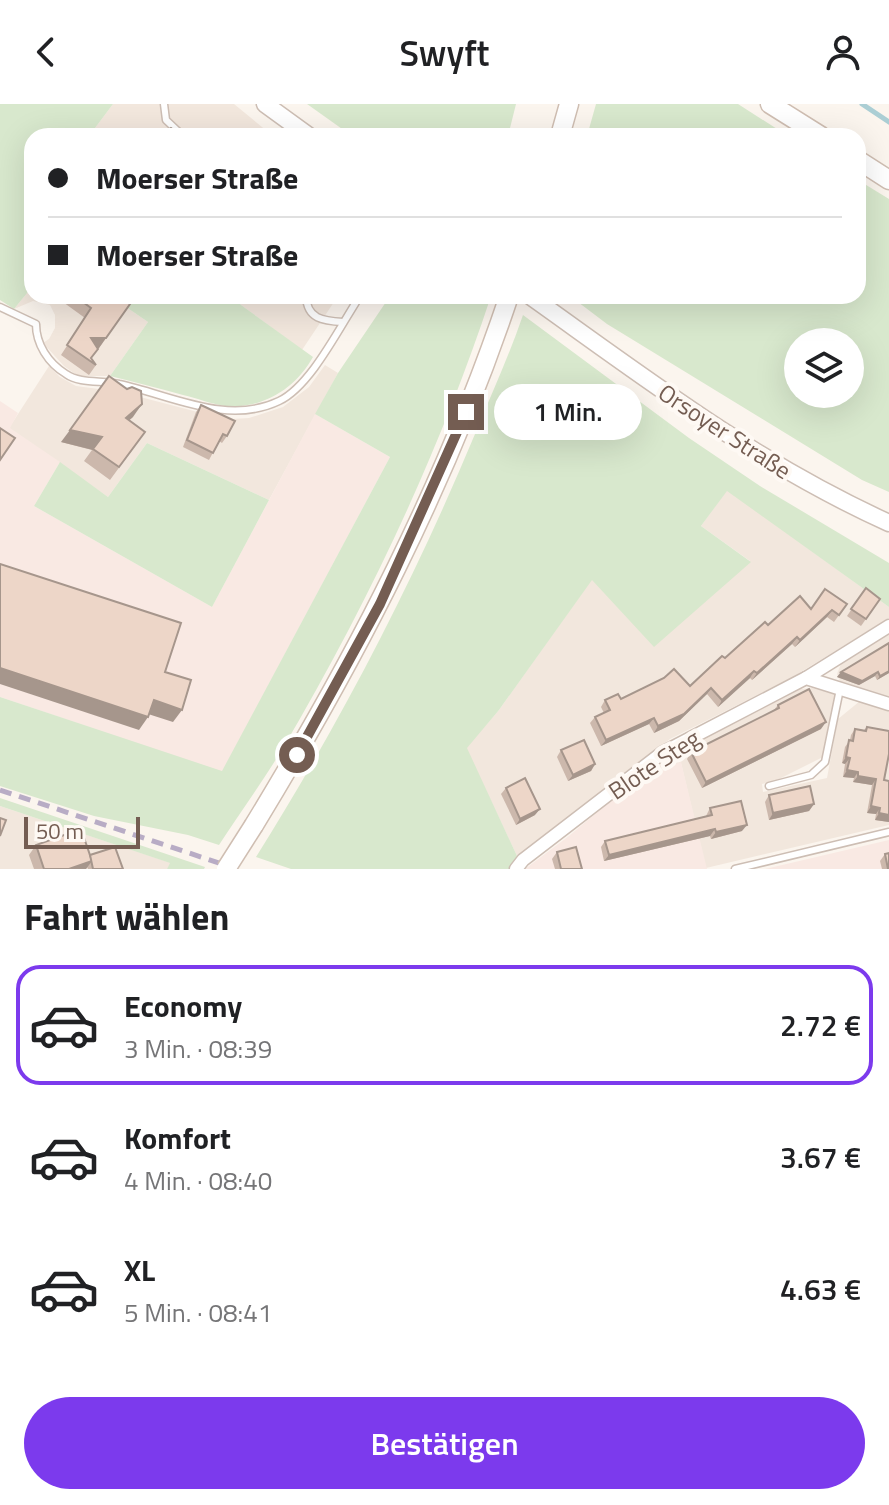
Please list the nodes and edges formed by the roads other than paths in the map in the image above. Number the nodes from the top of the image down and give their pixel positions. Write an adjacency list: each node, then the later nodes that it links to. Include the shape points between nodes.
1 (164, 104): 5 (lane, via 166,120)
2 (265, 104): 6 (street)
3 (569, 104): 7 (main road)
4 (770, 104): 8 (main road)
5 (174, 128)
6 (298, 128)
7 (562, 128)
8 (808, 128)
9 (866, 165): 10 (main road)
10 (889, 180)
11 (307, 304): 16 (lane, via 313,315)
12 (354, 304): 16 (lane)
13 (506, 304): 24 (main road, bridge, via 449,455 380,604)
14 (541, 304): 17 (street, Orsoyer Straße, via 723,433 814,488)
15 (0, 307): 16 (lane, via 36,324 42,349 71,377 237,411 268,406 293,393)
16 (343, 322)
17 (889, 523)
18 (889, 626): 19 (street, Blote Steg)
19 (806, 678): 20 (street); 25 (street, Blote Steg, via 662,753)
20 (840, 689): 21 (street); 22 (lane, via 825,762 811,775)
21 (889, 704)
22 (769, 786)
23 (889, 832): 26 (lane)
24 (226, 869)
25 (516, 869)
26 (735, 869)

